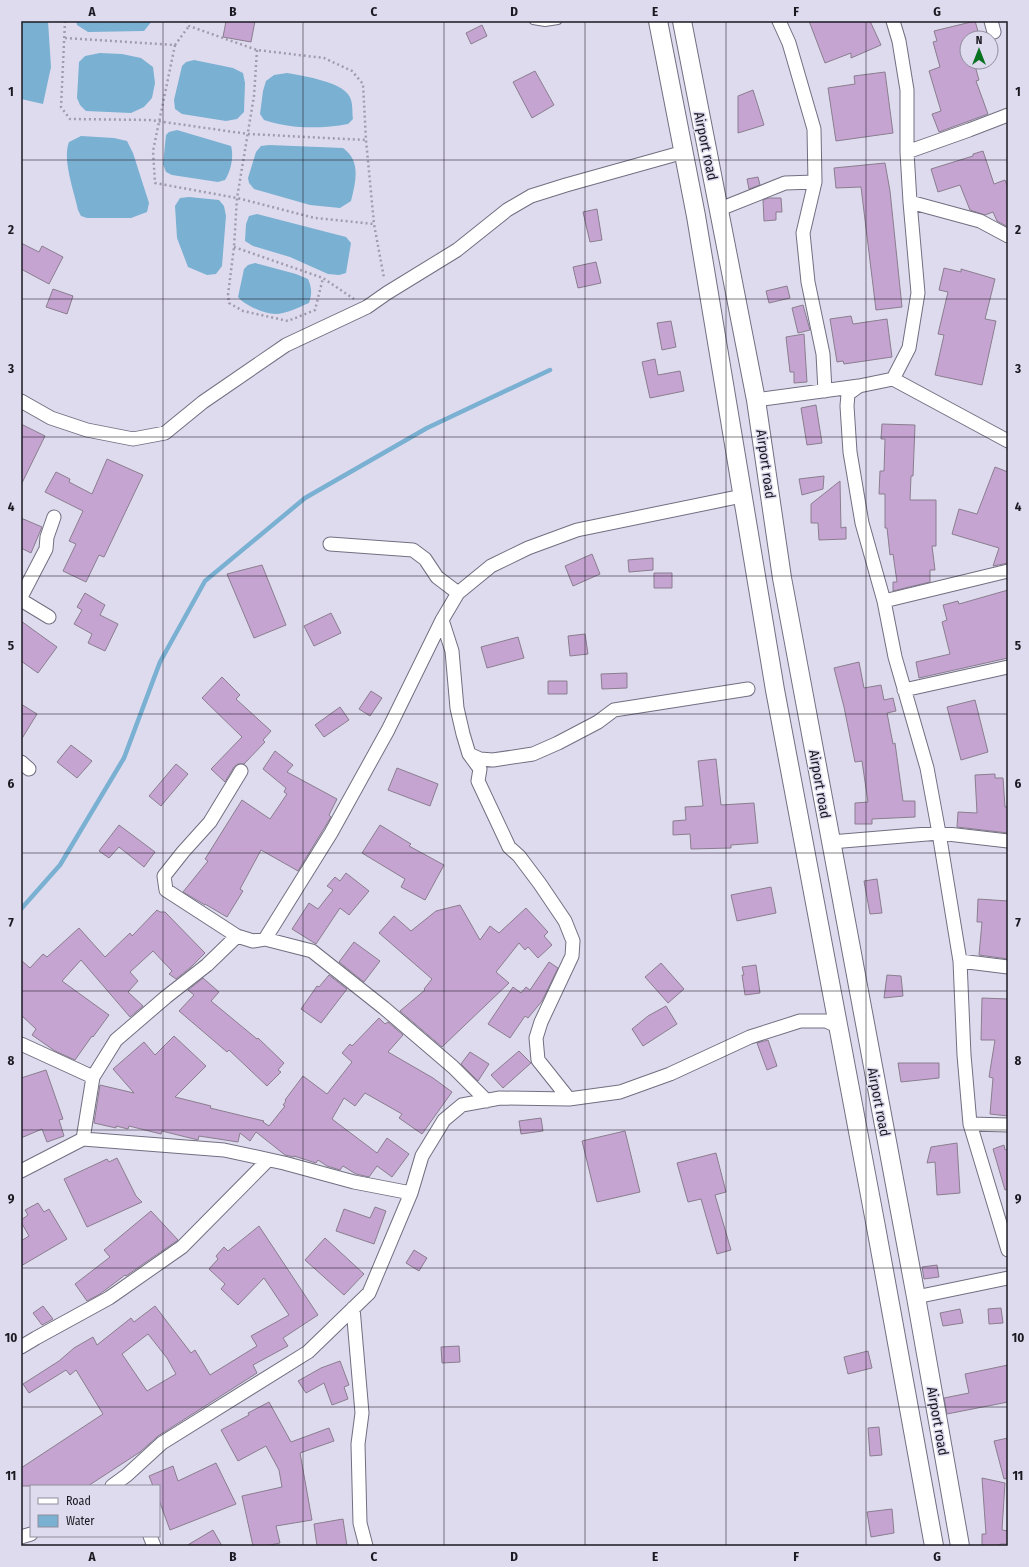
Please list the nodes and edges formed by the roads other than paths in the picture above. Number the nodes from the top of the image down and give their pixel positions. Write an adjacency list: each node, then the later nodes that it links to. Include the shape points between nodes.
1 (533, 21): 2 (lane)
2 (558, 21)
3 (658, 21): 8 (main road, Airport road)
4 (682, 21): 7 (main road, Airport road)
5 (779, 21): 12 (street, via 789,43 814,129)
6 (893, 21): 11 (street, via 907,90)
7 (689, 58): 8 (main road); 14 (main road, Airport road)
8 (666, 61): 10 (main road, Airport road)
9 (1008, 115): 11 (street)
10 (684, 152): 20 (street, via 531,196 508,210 457,250 367,307 286,345 203,402 165,432 133,439 87,430 51,418); 22 (main road, Airport road)
11 (907, 152): 13 (street)
12 (815, 182): 14 (street, via 785,183); 18 (street, via 803,233 808,282 823,354)
13 (910, 202): 15 (street, via 980,221); 16 (street, via 918,293 909,348)
14 (720, 210): 19 (main road, Airport road)
15 (1008, 236)
16 (893, 379): 17 (street); 21 (street)
17 (859, 386): 18 (street); 29 (street, via 848,394 850,452 862,523)
18 (825, 391): 19 (street)
19 (756, 400): 32 (main road, Airport road, via 782,578)
20 (21, 401)
21 (1008, 441)
22 (742, 496): 26 (street, via 577,530 528,548 491,566); 33 (main road, Airport road)
23 (54, 517): 27 (street, via 46,537 46,549)
24 (330, 544): 26 (street, via 413,550 425,559 437,577)
25 (1008, 571): 29 (street)
26 (458, 593): 31 (street)
27 (21, 597)
28 (21, 600): 30 (street)
29 (884, 601): 36 (street)
30 (48, 616)
31 (442, 620): 37 (street, via 452,651 457,708); 43 (street, via 384,737 331,833)
32 (792, 627): 33 (main road); 41 (main road, Airport road)
33 (765, 632): 46 (main road, Airport road)
34 (1008, 667): 36 (street)
35 (748, 689): 37 (street, via 614,710 558,743 533,754 493,760 480,759)
36 (904, 690): 39 (street, via 927,768)
37 (468, 754): 49 (street, via 480,769 478,781 510,847 536,878 565,921 573,941 572,956 536,1038 538,1060)
38 (241, 771): 42 (street, via 210,822 164,876 166,890)
39 (939, 833): 40 (street); 41 (street); 44 (street)
40 (1008, 841)
41 (831, 842): 59 (main road, Airport road)
42 (236, 936): 43 (street, via 253,941); 48 (street, via 207,966 116,1040)
43 (265, 939): 50 (street, via 312,951 453,1067)
44 (960, 962): 45 (street); 51 (street)
45 (1008, 967)
46 (837, 1026): 49 (street, via 826,1021 800,1021 750,1037 670,1074 620,1092); 65 (main road, Airport road)
47 (21, 1044): 48 (street)
48 (93, 1077): 53 (street)
49 (568, 1099): 50 (street, via 500,1098)
50 (487, 1101): 56 (street, via 462,1105 444,1120 422,1156)
51 (970, 1124): 52 (street); 57 (street)
52 (1008, 1125)
53 (83, 1139): 54 (street, via 224,1150); 55 (street)
54 (268, 1160): 56 (street, via 354,1182); 61 (street, via 182,1247 109,1298)
55 (21, 1171)
56 (411, 1193): 60 (street, via 369,1293)
57 (1008, 1250)
58 (1008, 1278): 59 (street)
59 (916, 1297): 66 (main road, Airport road)
60 (353, 1308): 62 (street, via 308,1352 162,1443); 64 (street, via 362,1413 358,1444 360,1523)
61 (21, 1348)
62 (129, 1480): 63 (street)
63 (115, 1485)
64 (366, 1546)
65 (934, 1546)
66 (960, 1546)

